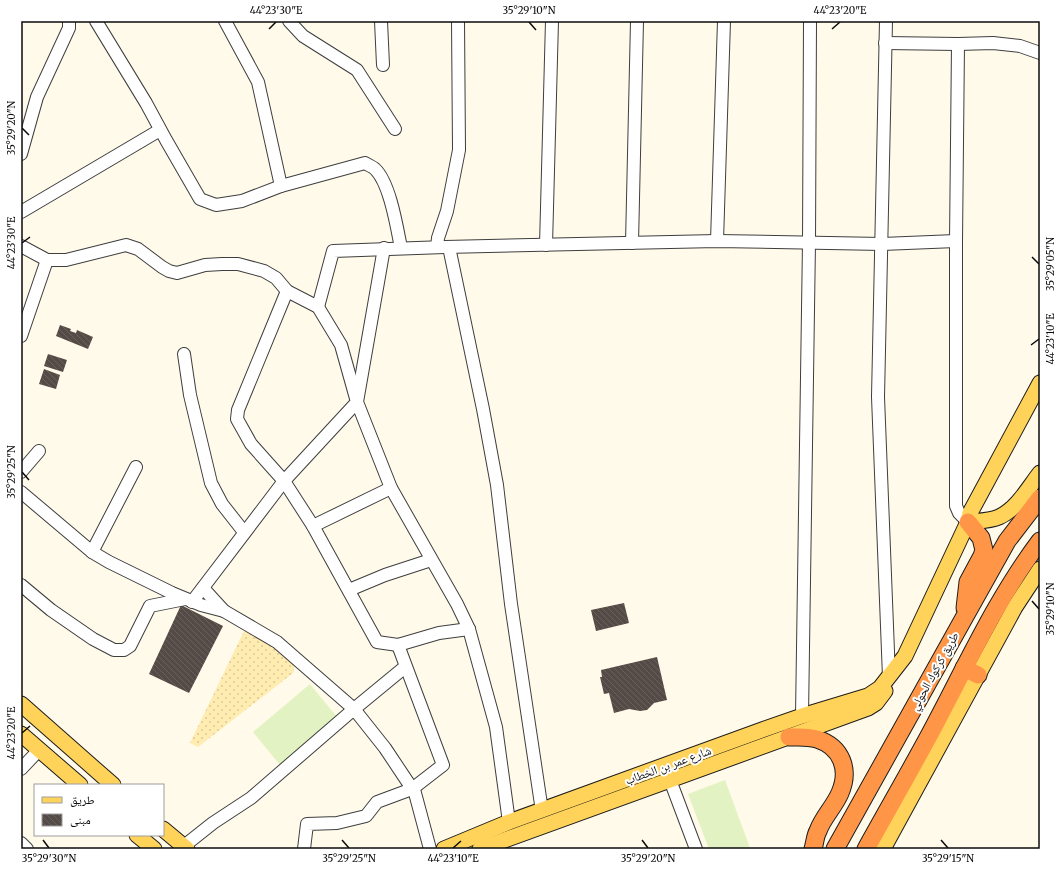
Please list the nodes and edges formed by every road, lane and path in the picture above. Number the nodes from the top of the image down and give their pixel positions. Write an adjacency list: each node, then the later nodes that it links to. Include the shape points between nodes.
1 (69, 21): 18 (street, via 37,97)
2 (96, 21): 17 (street)
3 (225, 21): 19 (street, via 258,82)
4 (289, 21): 16 (street, via 302,36 357,70)
5 (381, 21): 15 (street)
6 (458, 21): 28 (street, via 459,150 447,212 438,238)
7 (552, 21): 26 (street)
8 (637, 21): 24 (street)
9 (724, 21): 21 (street)
10 (810, 21): 22 (street)
11 (886, 21): 12 (street)
12 (885, 43): 13 (street); 25 (street)
13 (958, 44): 14 (street, via 1020,46); 23 (street)
14 (1040, 53)
15 (383, 65)
16 (395, 129)
17 (160, 130): 19 (street, via 200,199 216,205 242,201); 20 (street)
18 (21, 154)
19 (281, 186): 30 (street, via 365,163 375,169 384,181)
20 (21, 212)
21 (717, 241): 22 (street); 24 (street)
22 (809, 242): 25 (street); 69 (street)
23 (956, 242): 25 (street); 47 (street, via 956,506)
24 (632, 243): 26 (street)
25 (882, 244): 66 (street, via 878,397)
26 (546, 245): 28 (street)
27 (21, 246): 31 (street)
28 (443, 247): 30 (street); 81 (street, via 483,409 497,485 511,604)
29 (384, 248): 30 (street); 33 (street, via 333,251); 38 (street)
30 (401, 248)
31 (47, 260): 32 (street, via 66,260 126,245 138,249 169,271 177,273 205,265 238,264 264,271 276,278); 34 (street)
32 (287, 291): 33 (street); 43 (street, via 236,419 251,444)
33 (318, 307): 38 (street, via 341,345)
34 (21, 336)
35 (184, 354): 49 (street, via 190,395 211,483 222,504)
36 (1040, 383): 47 (main road, via 970,513)
37 (1040, 398): 47 (main road, via 980,512)
38 (357, 402): 43 (street); 44 (street)
39 (40, 451): 41 (street)
40 (136, 468): 51 (street)
41 (21, 472)
42 (1040, 473): 47 (main road, via 1006,513 992,519)
43 (284, 481): 48 (street); 49 (street)
44 (392, 488): 48 (street); 52 (street)
45 (21, 492): 51 (street)
46 (1040, 498): 61 (highway, طريق كركوك الحولي, via 1006,541)
47 (968, 522): 61 (highway, via 981,538 984,550 968,582); 66 (main road, via 905,656)
48 (313, 526): 57 (street)
49 (244, 532): 56 (street)
50 (1040, 542): 65 (highway, طريق كركوك الحولي, via 1020,569 983,630)
51 (92, 552): 55 (street)
52 (431, 560): 57 (street); 62 (street)
53 (1040, 569): 65 (main road)
54 (21, 585): 59 (street, via 51,610 114,650 124,650 130,646)
55 (159, 586): 58 (street); 59 (street)
56 (203, 588): 58 (street); 60 (street)
57 (349, 590): 63 (street, via 377,642)
58 (189, 600): 59 (street); 60 (street)
59 (150, 606)
60 (224, 611): 68 (street, via 277,642)
61 (964, 616): 95 (highway, طريق كركوك الحولي)
62 (470, 629): 63 (street, via 439,633); 82 (street, via 496,727)
63 (398, 645): 64 (street)
64 (405, 667): 68 (street); 80 (street, via 443,765)
65 (971, 671): 96 (highway, طريق كركوك الحولي, via 930,735); 97 (main road)
66 (889, 677): 69 (main road, شارع عمر بن الخطاب, via 880,688 868,696); 72 (main road, شارع عمر بن الخطاب, via 883,695 868,708)
67 (21, 704): 75 (main road)
68 (354, 709): 80 (street, via 385,748); 86 (street, via 252,798 213,823)
69 (802, 716): 70 (main road, شارع عمر بن الخطاب)
70 (762, 730): 73 (main road); 81 (main road, شارع عمر بن الخطاب)
71 (21, 734): 74 (main road)
72 (789, 737): 73 (main road, شارع عمر بن الخطاب); 94 (highway, via 815,738 827,743 840,756 844,766 840,793 818,830)
73 (768, 744): 77 (main road, شارع عمر بن الخطاب)
74 (40, 750): 76 (street); 78 (main road)
75 (92, 766): 78 (main road); 79 (main road)
76 (21, 769)
77 (670, 780): 87 (main road, شارع عمر بن الخطاب); 93 (street)
78 (79, 784)
79 (112, 784)
80 (412, 789): 90 (street, via 377,802 366,816 337,823 307,824); 91 (street)
81 (542, 811): 82 (main road, شارع عمر بن الخطاب)
82 (509, 822): 92 (main road, شارع عمر بن الخطاب)
83 (164, 830): 86 (main road)
84 (139, 836): 89 (main road)
85 (21, 843): 88 (street)
86 (186, 848)
87 (485, 848)
88 (27, 849)
89 (154, 849)
90 (304, 849)
91 (430, 849)
92 (444, 849)
93 (696, 849)
94 (814, 849)
95 (835, 849)
96 (866, 849)
97 (883, 849)

